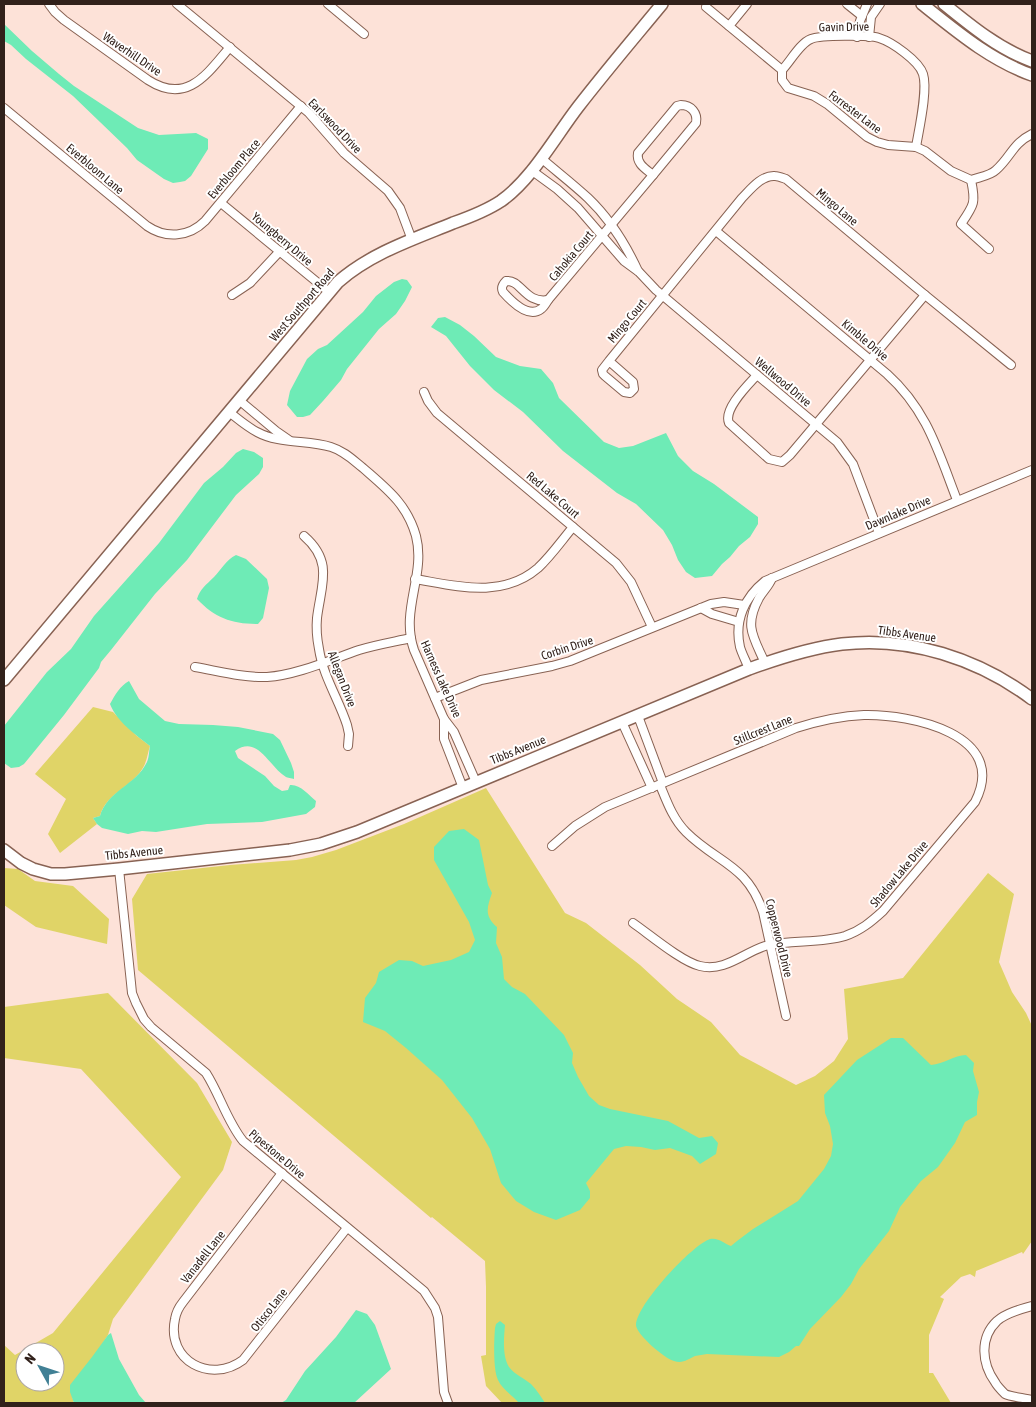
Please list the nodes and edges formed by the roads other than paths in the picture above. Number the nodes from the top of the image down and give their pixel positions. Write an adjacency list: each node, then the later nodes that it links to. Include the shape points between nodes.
1 (49, 4): 18 (street, Waverhill Drive, via 64,20 148,80 163,87 178,88 198,82)
2 (177, 4): 18 (street, Earlswood Drive)
3 (328, 4): 11 (street)
4 (662, 4): 26 (street, West Southport Road, via 578,106)
5 (747, 4): 14 (street)
6 (847, 4): 13 (street)
7 (867, 4): 13 (street)
8 (880, 4): 17 (street, via 872,17)
9 (922, 4): 21 (street, via 984,52)
10 (944, 4): 19 (street, via 973,28)
11 (339, 7): 15 (street)
12 (706, 7): 14 (street, Forrester Lane)
13 (862, 16): 16 (street)
14 (729, 26): 20 (street, Forrester Lane)
15 (364, 34)
16 (857, 37): 17 (street, Gavin Drive); 20 (street, Gavin Drive, via 811,39)
17 (869, 37): 25 (street, Gavin Drive, via 893,44 916,63 922,73 925,87)
18 (230, 47): 22 (street, Earlswood Drive)
19 (1032, 61)
20 (782, 70): 25 (street, Forrester Lane, via 782,80 788,88 827,104 867,137 888,145)
21 (1032, 76)
22 (301, 106): 30 (street, Everbloom Place); 35 (street, Earlswood Drive, via 344,153 390,194 400,208)
23 (4, 108): 33 (street, Everbloom Lane, via 147,226 161,234)
24 (1032, 134): 29 (street, via 1020,141 996,170)
25 (916, 147): 29 (street, Forrester Lane, via 951,171)
26 (540, 158): 27 (street, West Southport Road); 31 (street, Wellwood Drive, via 589,199)
27 (532, 170): 34 (street, Wellwood Drive, via 572,202); 35 (street, West Southport Road, via 509,195 488,209)
28 (653, 175): 28 (street, Cahokia Court, via 696,123 695,113 688,106 677,106 639,152 639,163); 31 (street, Cahokia Court)
29 (971, 180): 36 (street, via 973,207 962,224)
30 (221, 202): 33 (street, Everbloom Place, via 202,225); 37 (street, Youngberry Drive)
31 (611, 225): 34 (street, Cahokia Court); 38 (street, Wellwood Drive)
32 (716, 230): 41 (street, Mingo Lane, via 750,190 766,177 786,179); 42 (street, Mingo Lane); 44 (street, Kimble Drive)
33 (178, 235)
34 (602, 236): 38 (street, Wellwood Drive, via 624,261); 43 (street, Cahokia Court)
35 (412, 240): 39 (street, West Southport Road, via 358,266)
36 (988, 249)
37 (280, 251): 39 (street, Youngberry Drive); 40 (street, via 250,283)
38 (639, 272): 42 (street, Wellwood Drive)
39 (329, 292): 49 (street, West Southport Road)
40 (232, 295)
41 (925, 295): 44 (street); 46 (street, Mingo Lane)
42 (663, 296): 45 (street, Mingo Court); 47 (street, Wellwood Drive)
43 (548, 300): 43 (street, Cahokia Court, via 535,299 512,281 506,282 502,288 526,311 540,310)
44 (870, 359): 51 (street); 54 (street, Kimble Drive, via 897,383 920,413 933,437)
45 (609, 360): 45 (street, Mingo Court, via 603,374 624,392 630,393 634,389 633,382)
46 (1011, 365)
47 (757, 375): 51 (street, Wellwood Drive); 51 (street, via 729,410 727,418 729,424 769,458 782,462)
48 (424, 392): 55 (street, Red Lake Court, via 437,413)
49 (239, 400): 50 (street, West Southport Road); 52 (street)
50 (229, 412): 52 (street, Harness Lake Drive, via 258,433); 70 (street, West Southport Road)
51 (816, 424): 56 (street, Wellwood Drive, via 837,442 849,458)
52 (289, 440): 59 (street, Harness Lake Drive, via 340,451 395,496 407,513 416,536)
53 (1032, 470): 54 (street, Dawnlake Drive)
54 (957, 500): 56 (street, Dawnlake Drive)
55 (573, 526): 59 (street, via 539,567 510,583 471,588); 64 (street, Red Lake Court, via 625,572)
56 (879, 533): 58 (street, Dawnlake Drive)
57 (304, 536): 66 (street, Allegan Drive, via 322,561 323,582 317,628)
58 (772, 578): 61 (street, Dawnlake Drive, via 756,588); 62 (street)
59 (415, 579): 65 (street, Harness Lake Drive, via 409,617)
60 (701, 608): 61 (street, Corbin Drive, via 722,602); 63 (street); 64 (street, Corbin Drive)
61 (743, 608): 62 (street); 63 (street, Dawnlake Drive)
62 (752, 614): 67 (street, via 751,632)
63 (739, 622): 69 (street, Dawnlake Drive, via 740,646)
64 (652, 628): 71 (street, Corbin Drive, via 570,661 481,680)
65 (411, 638): 66 (street); 71 (street, Harness Lake Drive)
66 (322, 662): 68 (street, via 266,677); 76 (street, Allegan Drive, via 348,726)
67 (765, 663): 69 (street, Tibbs Avenue); 72 (street, Tibbs Avenue, via 839,644 905,645 939,652 977,666)
68 (195, 667)
69 (749, 668): 73 (street, Tibbs Avenue)
70 (4, 680)
71 (435, 698): 74 (street, Harness Lake Drive)
72 (1032, 699)
73 (638, 716): 75 (street, Tibbs Avenue); 79 (street, Copperwood Drive)
74 (444, 719): 78 (street, Harness Lake Drive, via 454,732); 80 (street, via 444,739)
75 (622, 722): 78 (street, Tibbs Avenue); 79 (street, Copperwood Drive)
76 (348, 746)
77 (982, 771): 79 (street, Stillcrest Lane, via 973,749 953,735 924,723 862,715 825,719 806,725); 85 (street, Shadow Lake Drive, via 981,788 975,802 878,917 839,937)
78 (476, 782): 80 (street, Tibbs Avenue)
79 (658, 785): 81 (street, Stillcrest Lane, via 595,813); 85 (street, Copperwood Drive, via 671,812 687,832 731,865 750,885 762,908)
80 (463, 788): 83 (street, Tibbs Avenue, via 357,832 316,845)
81 (552, 846)
82 (4, 850): 83 (street, Tibbs Avenue, via 26,866 46,873)
83 (119, 869): 87 (street, Pipestone Drive, via 130,982 140,1012 151,1027 206,1073 235,1132)
84 (632, 923): 85 (street, Shadow Lake Drive, via 684,959 703,966 724,965)
85 (770, 945): 86 (street, Copperwood Drive)
86 (786, 1016)
87 (282, 1173): 88 (street, Pipestone Drive); 90 (street, Vanadell Lane, via 176,1313 175,1339)
88 (346, 1228): 90 (street, Otisco Lane, via 244,1360 216,1371); 92 (street, Pipestone Drive, via 424,1291 435,1308)
89 (1032, 1306): 91 (street, via 997,1321 984,1345 984,1360 996,1385 1006,1394)
90 (190, 1362)
91 (1032, 1400)
92 (448, 1403)

